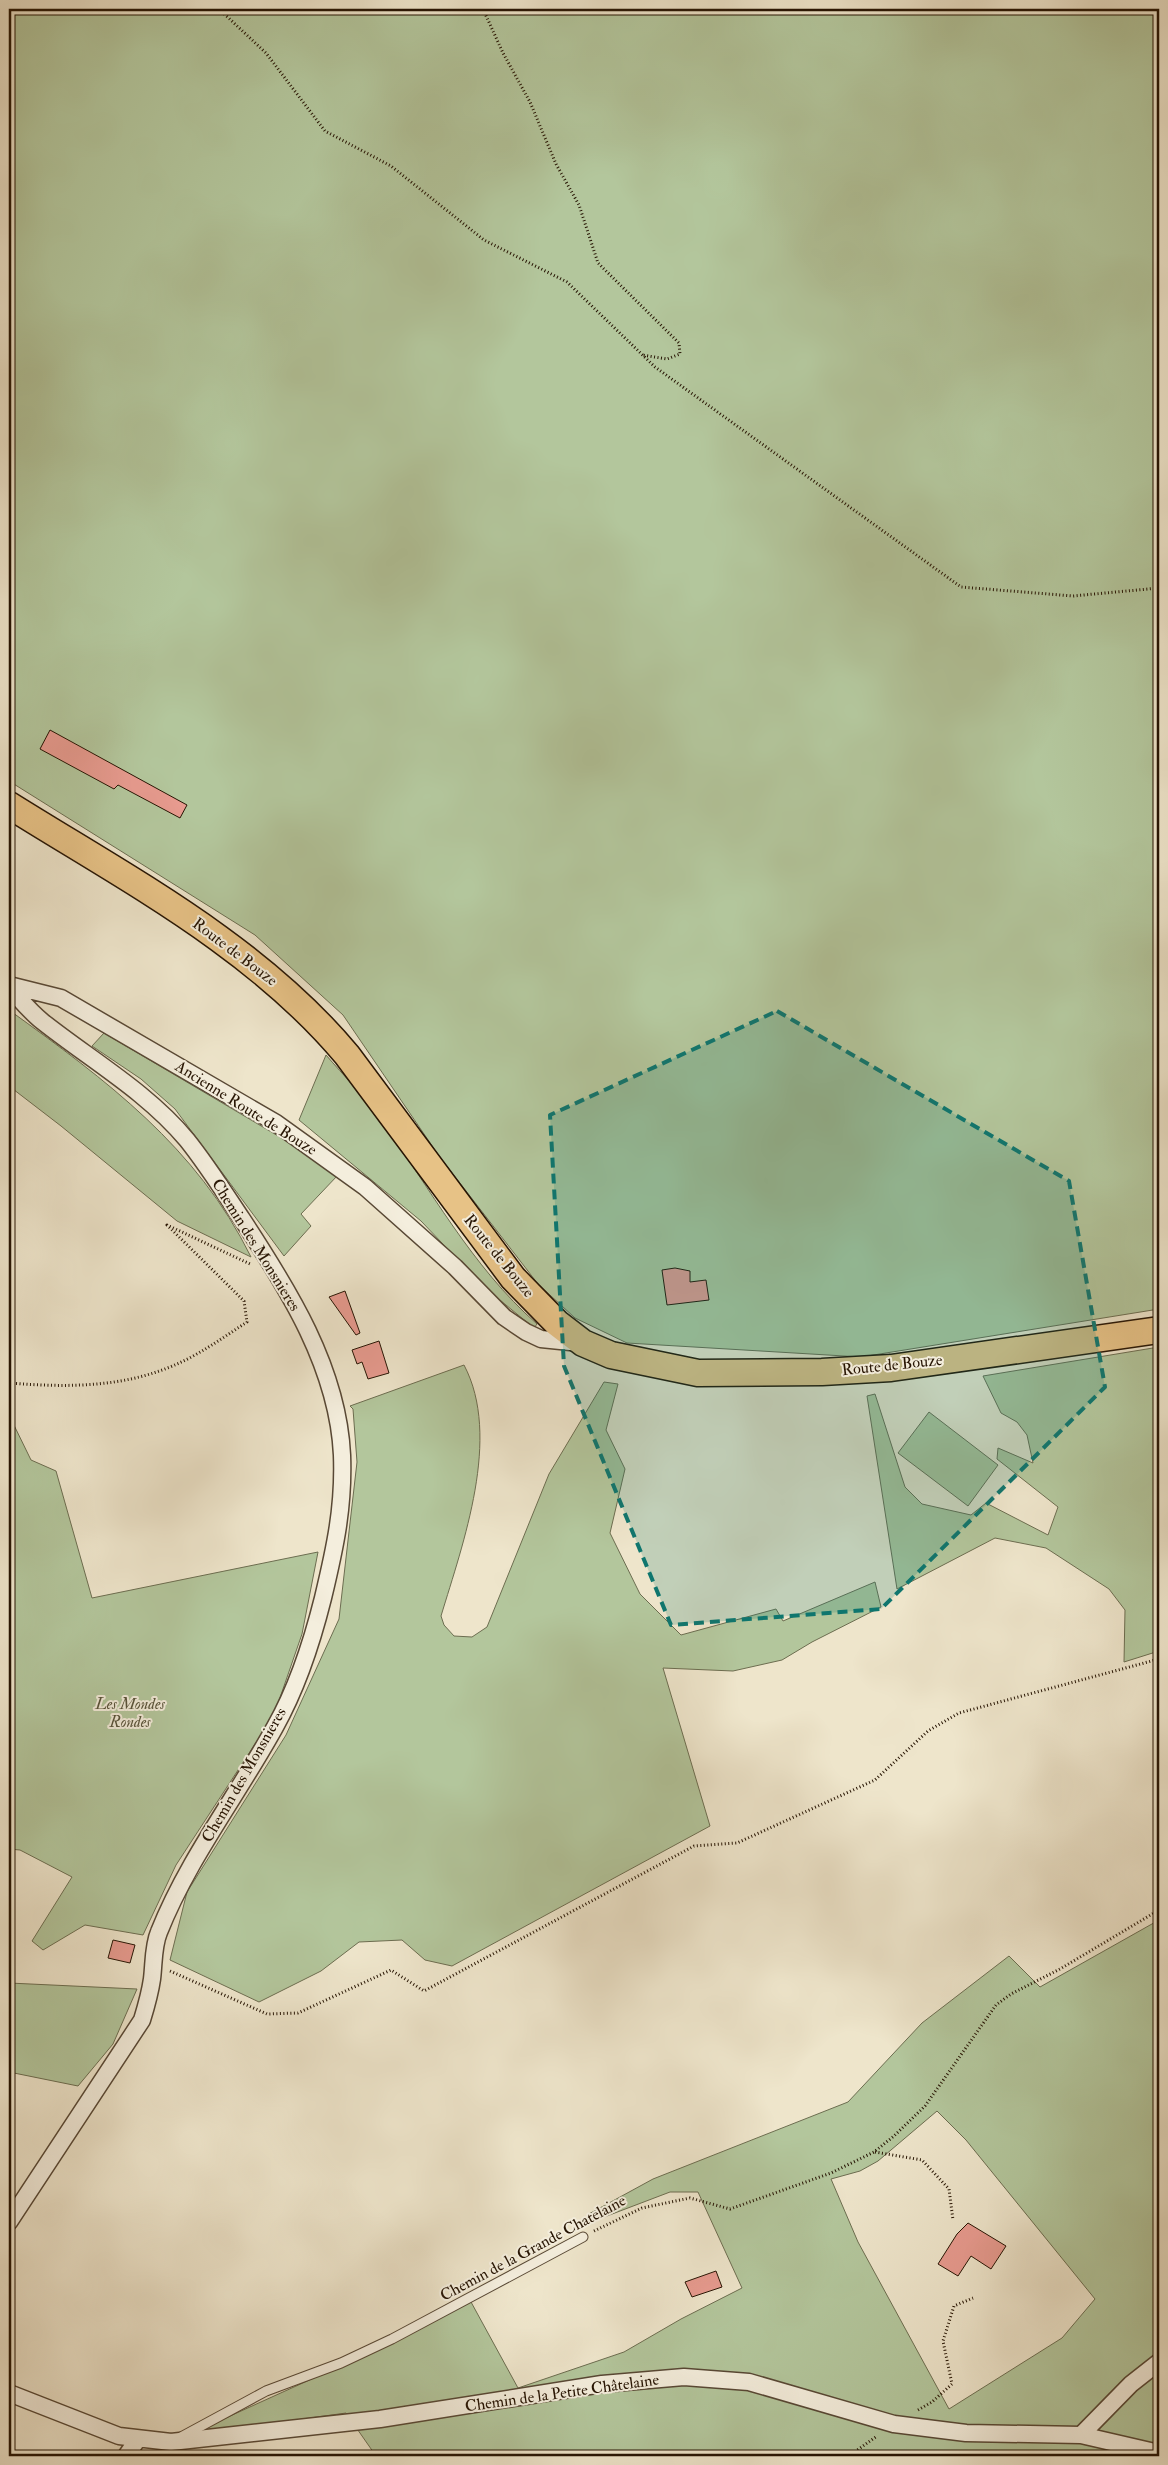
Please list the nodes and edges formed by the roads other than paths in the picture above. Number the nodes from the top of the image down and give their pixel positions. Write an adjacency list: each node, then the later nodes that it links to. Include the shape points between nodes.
1 (9, 805): 4 (main road, Route de Bouze, via 217,936 289,994 347,1055 512,1278 557,1324)
2 (9, 986): 4 (street, Ancienne Route de Bouze, via 61,998 276,1123 366,1187 455,1267 504,1317 541,1339); 5 (street, Chemin des Monsnieres, via 40,1020 157,1109 186,1138 214,1176 294,1300 322,1367 336,1413 342,1452 340,1523 321,1605 298,1676 276,1725 179,1887 158,1934 142,2020)
3 (1159, 1330): 4 (main road, Route de Bouze, via 891,1368 822,1372 698,1373 633,1361)
4 (583, 1343)
5 (9, 2222)
6 (583, 2237): 11 (lane, Chemin de la Grande Chatelaine, via 392,2339 341,2363 266,2391)
7 (1159, 2362): 9 (street, via 1131,2384)
8 (9, 2393): 10 (street, via 118,2436)
9 (1081, 2435): 11 (street, Chemin de la Petite Châtelaine, via 966,2433 894,2424 750,2382 684,2377 602,2384 380,2420); 12 (street, Chemin de la Petite Châtelaine)
10 (138, 2439): 11 (street); 13 (street)
11 (171, 2442)
12 (1159, 2453)
13 (126, 2456)

